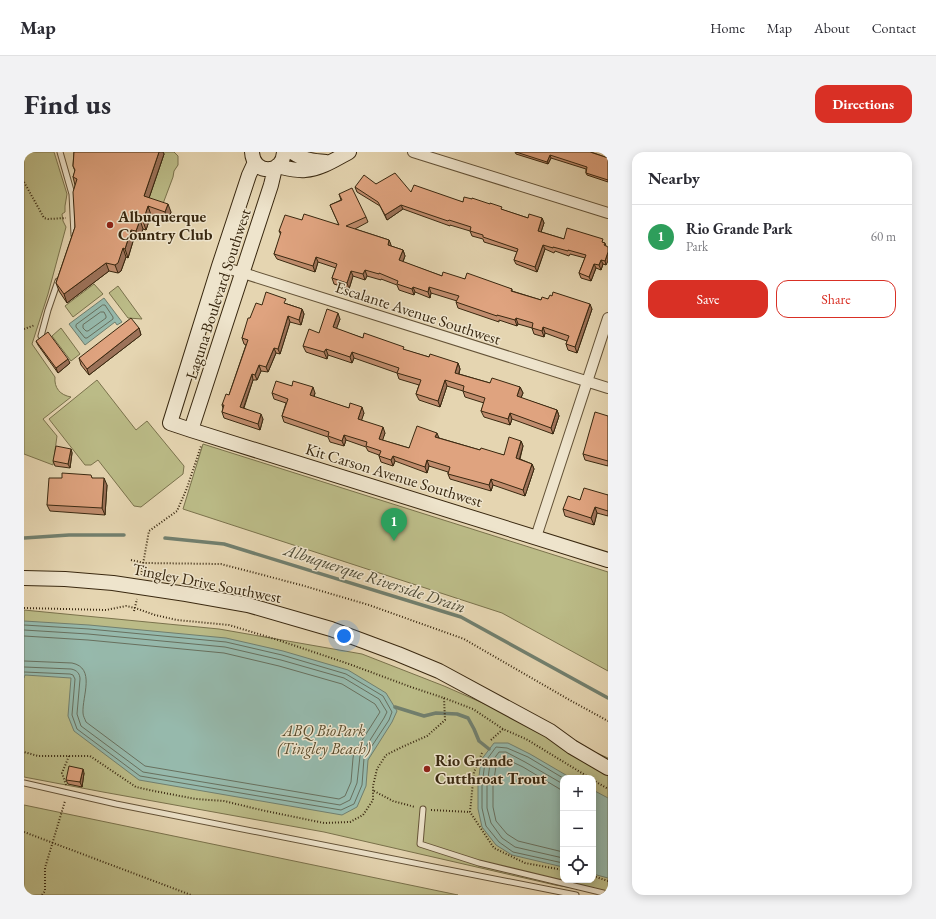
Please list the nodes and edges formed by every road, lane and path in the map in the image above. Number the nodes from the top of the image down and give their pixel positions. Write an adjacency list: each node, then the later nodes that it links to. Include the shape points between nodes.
1 (60, 152): 11 (lane, via 72,194)
2 (284, 152): 8 (street, Laguna Boulevard Southwest, via 281,163)
3 (292, 152): 7 (street, via 312,161)
4 (349, 152): 7 (street)
5 (413, 152): 10 (street)
6 (252, 156): 8 (street, via 264,169); 13 (street, Laguna Boulevard Southwest, via 247,180)
7 (329, 162): 8 (street, via 315,169 293,170)
8 (276, 167): 14 (street, Laguna Boulevard Southwest)
9 (24, 182): 11 (path, via 44,218)
10 (608, 213)
11 (73, 218): 12 (lane, via 74,234)
12 (71, 242)
13 (219, 266): 14 (street, Escalante Avenue Southwest); 20 (street, Laguna Boulevard Southwest)
14 (243, 273): 18 (street, Escalante Avenue Southwest); 21 (street, Laguna Boulevard Southwest)
15 (59, 278): 17 (lane)
16 (608, 318): 18 (street)
17 (41, 336)
18 (587, 382): 19 (street, Escalante Avenue Southwest); 23 (street)
19 (608, 388)
20 (170, 423): 21 (street, Kit Carson Avenue Southwest)
21 (191, 430): 22 (street, Kit Carson Avenue Southwest)
22 (204, 434): 23 (street, Kit Carson Avenue Southwest); 26 (path, via 177,511 149,531)
23 (536, 537): 25 (street, Kit Carson Avenue Southwest)
24 (131, 560): 26 (path)
25 (608, 560)
26 (144, 562): 30 (path, via 221,564 301,585 464,638)
27 (24, 578): 32 (street, Tingley Drive Southwest, via 113,583 248,604 331,629 398,654 438,672)
28 (24, 608): 29 (path, via 106,610 126,606 177,620 229,625)
29 (444, 698): 31 (path, via 473,709); 36 (path, via 445,720 427,736 386,755 377,769 373,800 363,815 350,822 324,823 224,801 196,799 136,787 90,756)
30 (608, 721)
31 (503, 729): 33 (path); 39 (path, via 526,739)
32 (550, 731): 37 (street, Tingley Drive Southwest, via 577,739); 38 (street, Tingley Drive Southwest)
33 (491, 740)
34 (24, 752): 36 (path, via 38,756)
35 (482, 753): 47 (path, via 474,772 470,812 494,848 525,863)
36 (69, 756): 43 (path, via 62,774)
37 (608, 757)
38 (608, 768)
39 (585, 775)
40 (596, 782): 42 (path)
41 (24, 784): 43 (lane)
42 (608, 789)
43 (66, 793): 46 (path); 53 (lane)
44 (423, 809): 50 (lane, via 420,844 479,863)
45 (24, 832): 46 (path)
46 (53, 842): 51 (path, via 45,868 45,891); 52 (path)
47 (560, 869)
48 (596, 877): 49 (path)
49 (608, 881)
50 (608, 894)
51 (42, 895)
52 (191, 895)
53 (576, 895)

